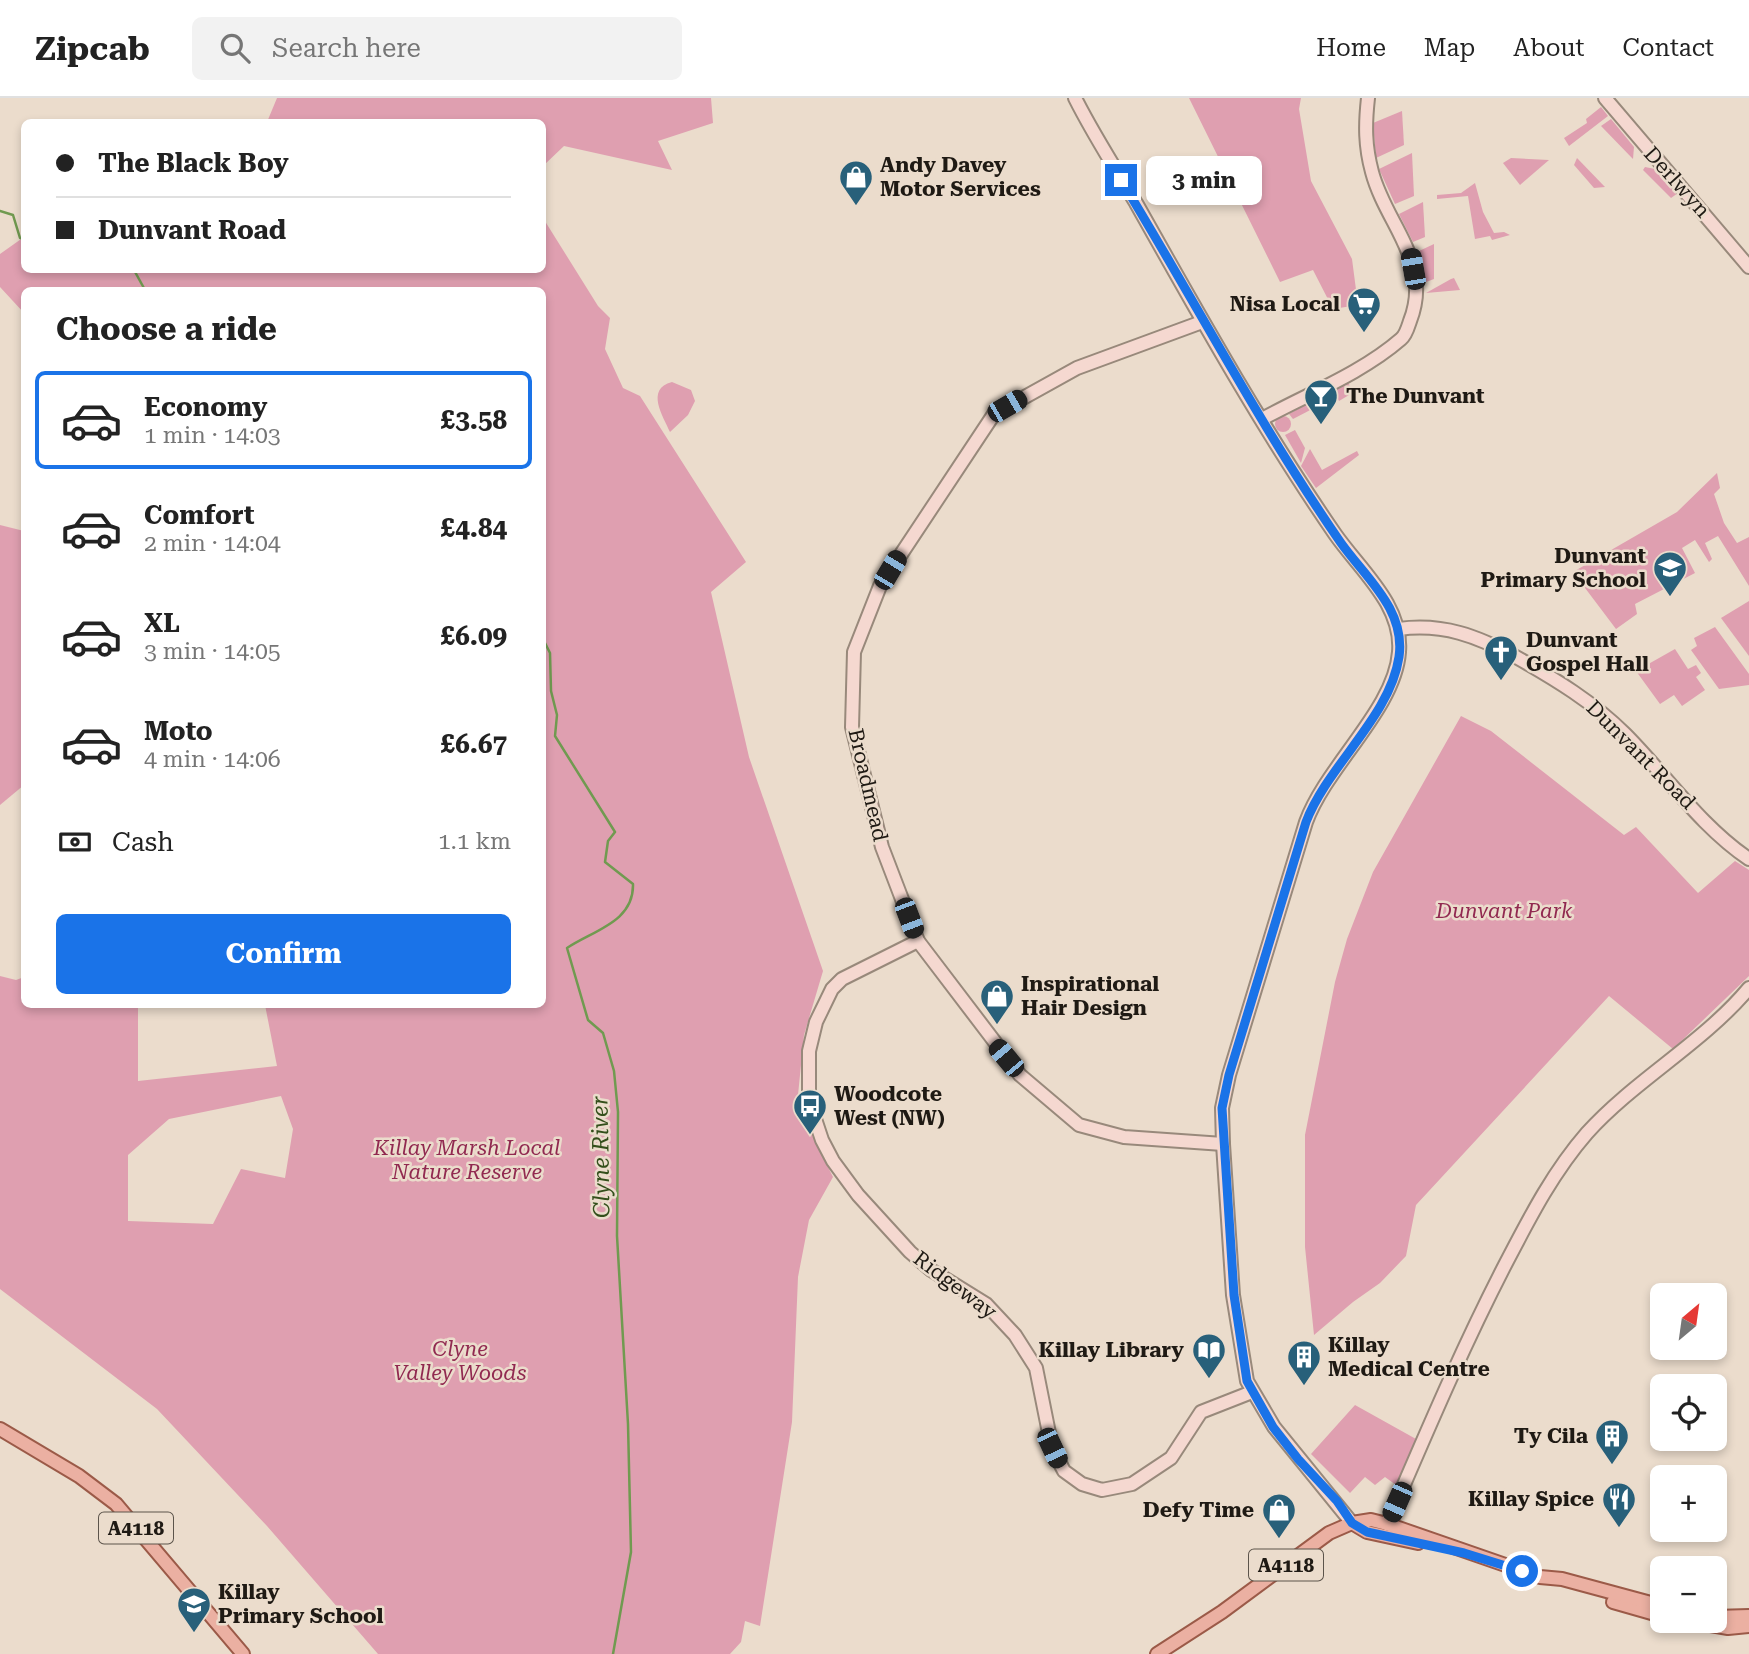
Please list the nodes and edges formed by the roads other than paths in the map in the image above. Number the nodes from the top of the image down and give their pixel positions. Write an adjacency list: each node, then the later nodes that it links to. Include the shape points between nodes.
1 (1075, 98): 5 (street)
2 (1368, 98): 6 (street, via 1364,136 1372,174 1386,211 1409,248 1419,299 1404,337 1375,358)
3 (1605, 98): 4 (street, Derlwyn)
4 (1749, 267)
5 (1202, 322): 6 (street); 9 (street, Broadmead, via 1077,368 995,414 880,586 853,652 852,727 881,847)
6 (1262, 419): 7 (street, via 1308,495 1392,610)
7 (1399, 629): 8 (street, Dunvant Road, via 1455,630 1563,684 1623,732 1728,843); 11 (street, via 1399,655 1390,686 1322,786 1306,822 1225,1093)
8 (1749, 859)
9 (918, 942): 11 (street, Broadmead, via 1020,1074 1072,1121 1124,1138); 12 (street, Ridgeway, via 842,979 816,1022 808,1051 809,1101 832,1161 910,1252 986,1304 1015,1335 1041,1380 1052,1448 1064,1471 1082,1484 1117,1489 1146,1477 1176,1452 1201,1412)
10 (1749, 988): 15 (street, via 1714,1025 1587,1133 1546,1188 1459,1356)
11 (1223, 1144): 12 (street, via 1235,1309)
12 (1252, 1392): 14 (street, via 1298,1459)
13 (0, 1429): 24 (main road, A4118, via 116,1504)
14 (1352, 1523): 15 (main road, A4118, via 1371,1520); 16 (main road, A4118, via 1367,1532); 25 (main road, A4118, via 1329,1533)
15 (1387, 1524): 16 (main road, A4118)
16 (1464, 1553): 17 (main road, A4118)
17 (1540, 1577): 18 (main road, A4118); 19 (main road, A4118)
18 (1650, 1603)
19 (1650, 1612)
20 (1749, 1616): 21 (main road)
21 (1727, 1617)
22 (1749, 1626): 23 (main road)
23 (1727, 1628)
24 (243, 1654)
25 (1157, 1654)

